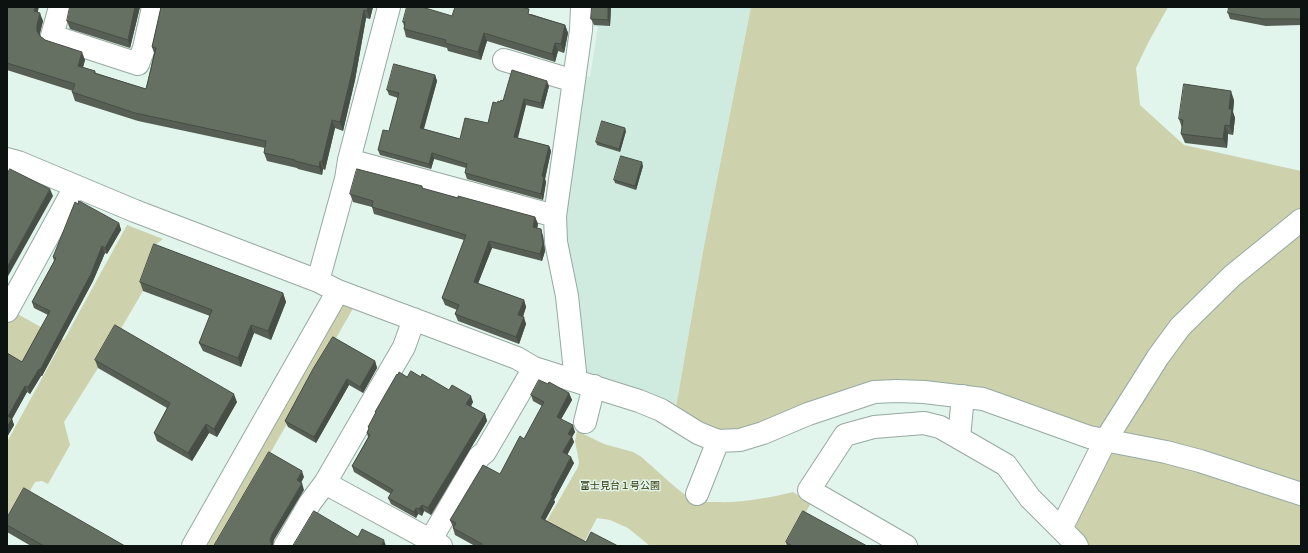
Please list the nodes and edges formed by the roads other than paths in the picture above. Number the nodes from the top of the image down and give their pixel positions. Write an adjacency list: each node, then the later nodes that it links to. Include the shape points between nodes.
1 (60, 7): 2 (street, via 52,36 138,64)
2 (153, 7)
3 (390, 7): 8 (street)
4 (582, 7): 6 (street)
5 (504, 60): 6 (street)
6 (574, 81): 10 (street)
7 (7, 159): 9 (street)
8 (349, 160): 10 (street); 12 (street)
9 (75, 187): 12 (street); 14 (street)
10 (555, 216): 17 (street, via 556,242)
11 (1301, 220): 21 (street, via 1232,276 1180,327 1158,356)
12 (318, 281): 13 (street)
13 (338, 291): 15 (street); 28 (street)
14 (7, 311)
15 (414, 319): 16 (street, via 517,358); 23 (street, via 404,347)
16 (534, 368): 17 (street); 27 (street, via 485,452 479,457)
17 (585, 384): 19 (street); 22 (street, via 661,410)
18 (963, 396): 20 (street); 21 (street, via 983,399); 22 (street, via 897,391 874,392 808,414 763,433 740,440)
19 (585, 422)
20 (958, 438): 26 (street, via 1006,465 1030,498); 30 (street, via 940,427 924,422 874,427 845,435 809,490)
21 (1105, 441): 25 (street, via 1200,461); 26 (street)
22 (718, 442): 24 (street)
23 (325, 483): 27 (street); 29 (street)
24 (697, 494)
25 (1301, 494)
26 (1062, 529): 31 (street)
27 (433, 544)
28 (194, 546)
29 (285, 546)
30 (906, 546)
31 (1077, 546)

